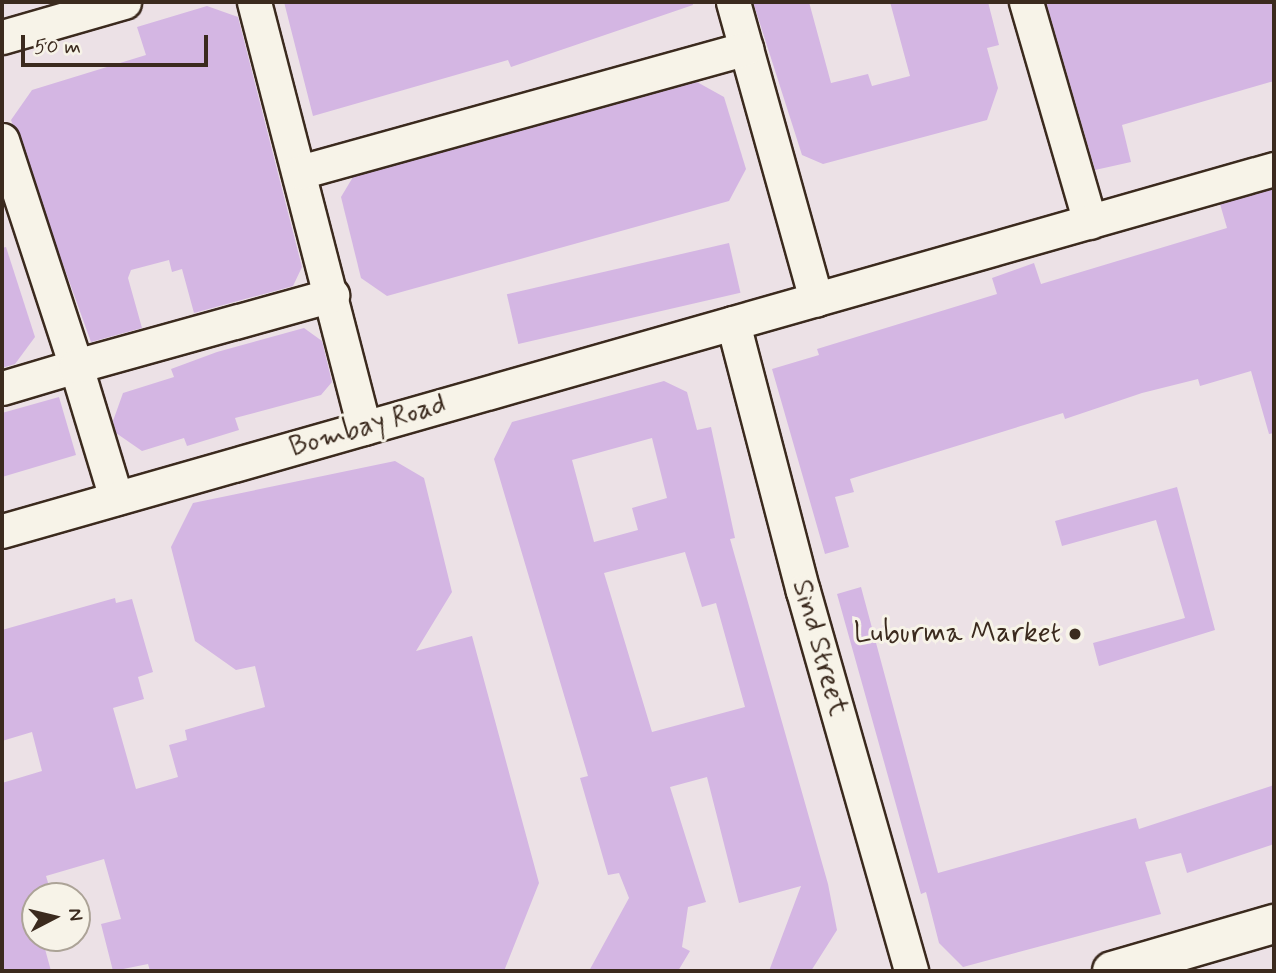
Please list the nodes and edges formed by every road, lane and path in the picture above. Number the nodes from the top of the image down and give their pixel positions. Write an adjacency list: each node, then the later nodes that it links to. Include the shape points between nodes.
1 (124, 2): 5 (street)
2 (254, 2): 9 (street)
3 (733, 2): 6 (street)
4 (1026, 2): 10 (street)
5 (2, 37)
6 (746, 48): 9 (street); 12 (street)
7 (2, 140): 14 (street)
8 (1274, 169): 10 (street, Bombay Road)
9 (300, 172): 11 (street)
10 (1090, 222): 12 (street, Bombay Road)
11 (332, 295): 14 (street); 16 (street)
12 (816, 300): 13 (street, Bombay Road)
13 (733, 323): 16 (street, Bombay Road); 20 (street, Sind Street)
14 (76, 366): 15 (street); 17 (street)
15 (2, 388)
16 (364, 428): 17 (street, Bombay Road)
17 (116, 498): 18 (street, Bombay Road)
18 (2, 531)
19 (1274, 924): 21 (main road)
20 (911, 971)
21 (1112, 971)

